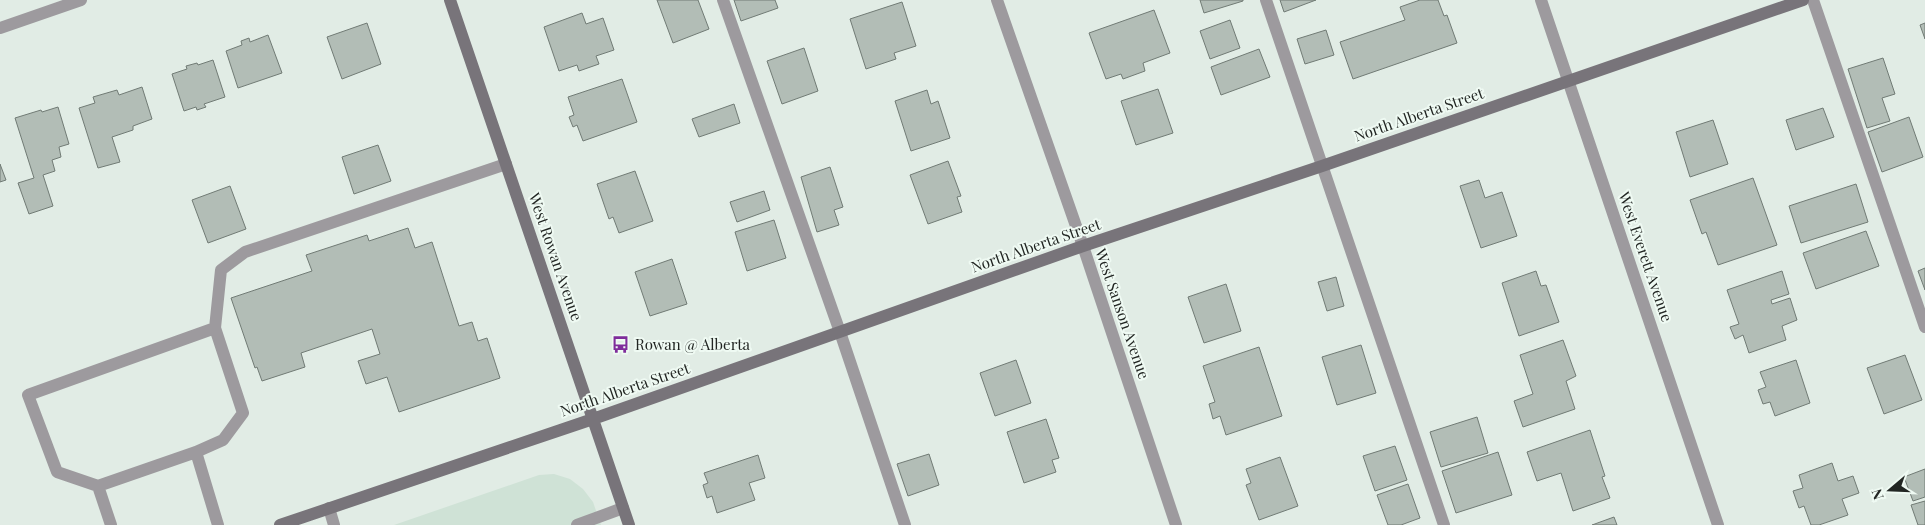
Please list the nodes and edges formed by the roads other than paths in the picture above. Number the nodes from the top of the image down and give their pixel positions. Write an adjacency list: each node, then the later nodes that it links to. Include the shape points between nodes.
1 (81, 0): 9 (street)
2 (450, 0): 11 (main road, West Rowan Avenue)
3 (723, 0): 16 (street)
4 (997, 0): 13 (street, West Sanson Avenue)
5 (1266, 0): 12 (street)
6 (1541, 0): 10 (street, West Everett Avenue)
7 (1803, 0): 10 (main road, North Alberta Street)
8 (1813, 0): 14 (street)
9 (0, 28)
10 (1568, 80): 12 (main road, North Alberta Street); 31 (street, West Everett Avenue)
11 (506, 164): 15 (street, via 245,252 221,270); 17 (main road, West Rowan Avenue)
12 (1322, 166): 13 (main road, North Alberta Street); 30 (street)
13 (1083, 246): 16 (main road, North Alberta Street); 29 (street, West Sanson Avenue)
14 (1925, 327)
15 (215, 328): 18 (street, via 243,413 223,440); 19 (street, via 28,395 57,472)
16 (840, 332): 17 (main road, North Alberta Street); 28 (street)
17 (593, 419): 20 (main road, North Alberta Street); 21 (main road, West Rowan Avenue)
18 (196, 452): 19 (street); 23 (street)
19 (98, 486): 22 (street)
20 (329, 508): 24 (main road, North Alberta Street); 25 (street)
21 (623, 508): 26 (street); 27 (main road, West Rowan Avenue)
22 (111, 525)
23 (218, 525)
24 (280, 525)
25 (334, 525)
26 (577, 525)
27 (629, 525)
28 (906, 525)
29 (1176, 525)
30 (1444, 525)
31 (1718, 525)

